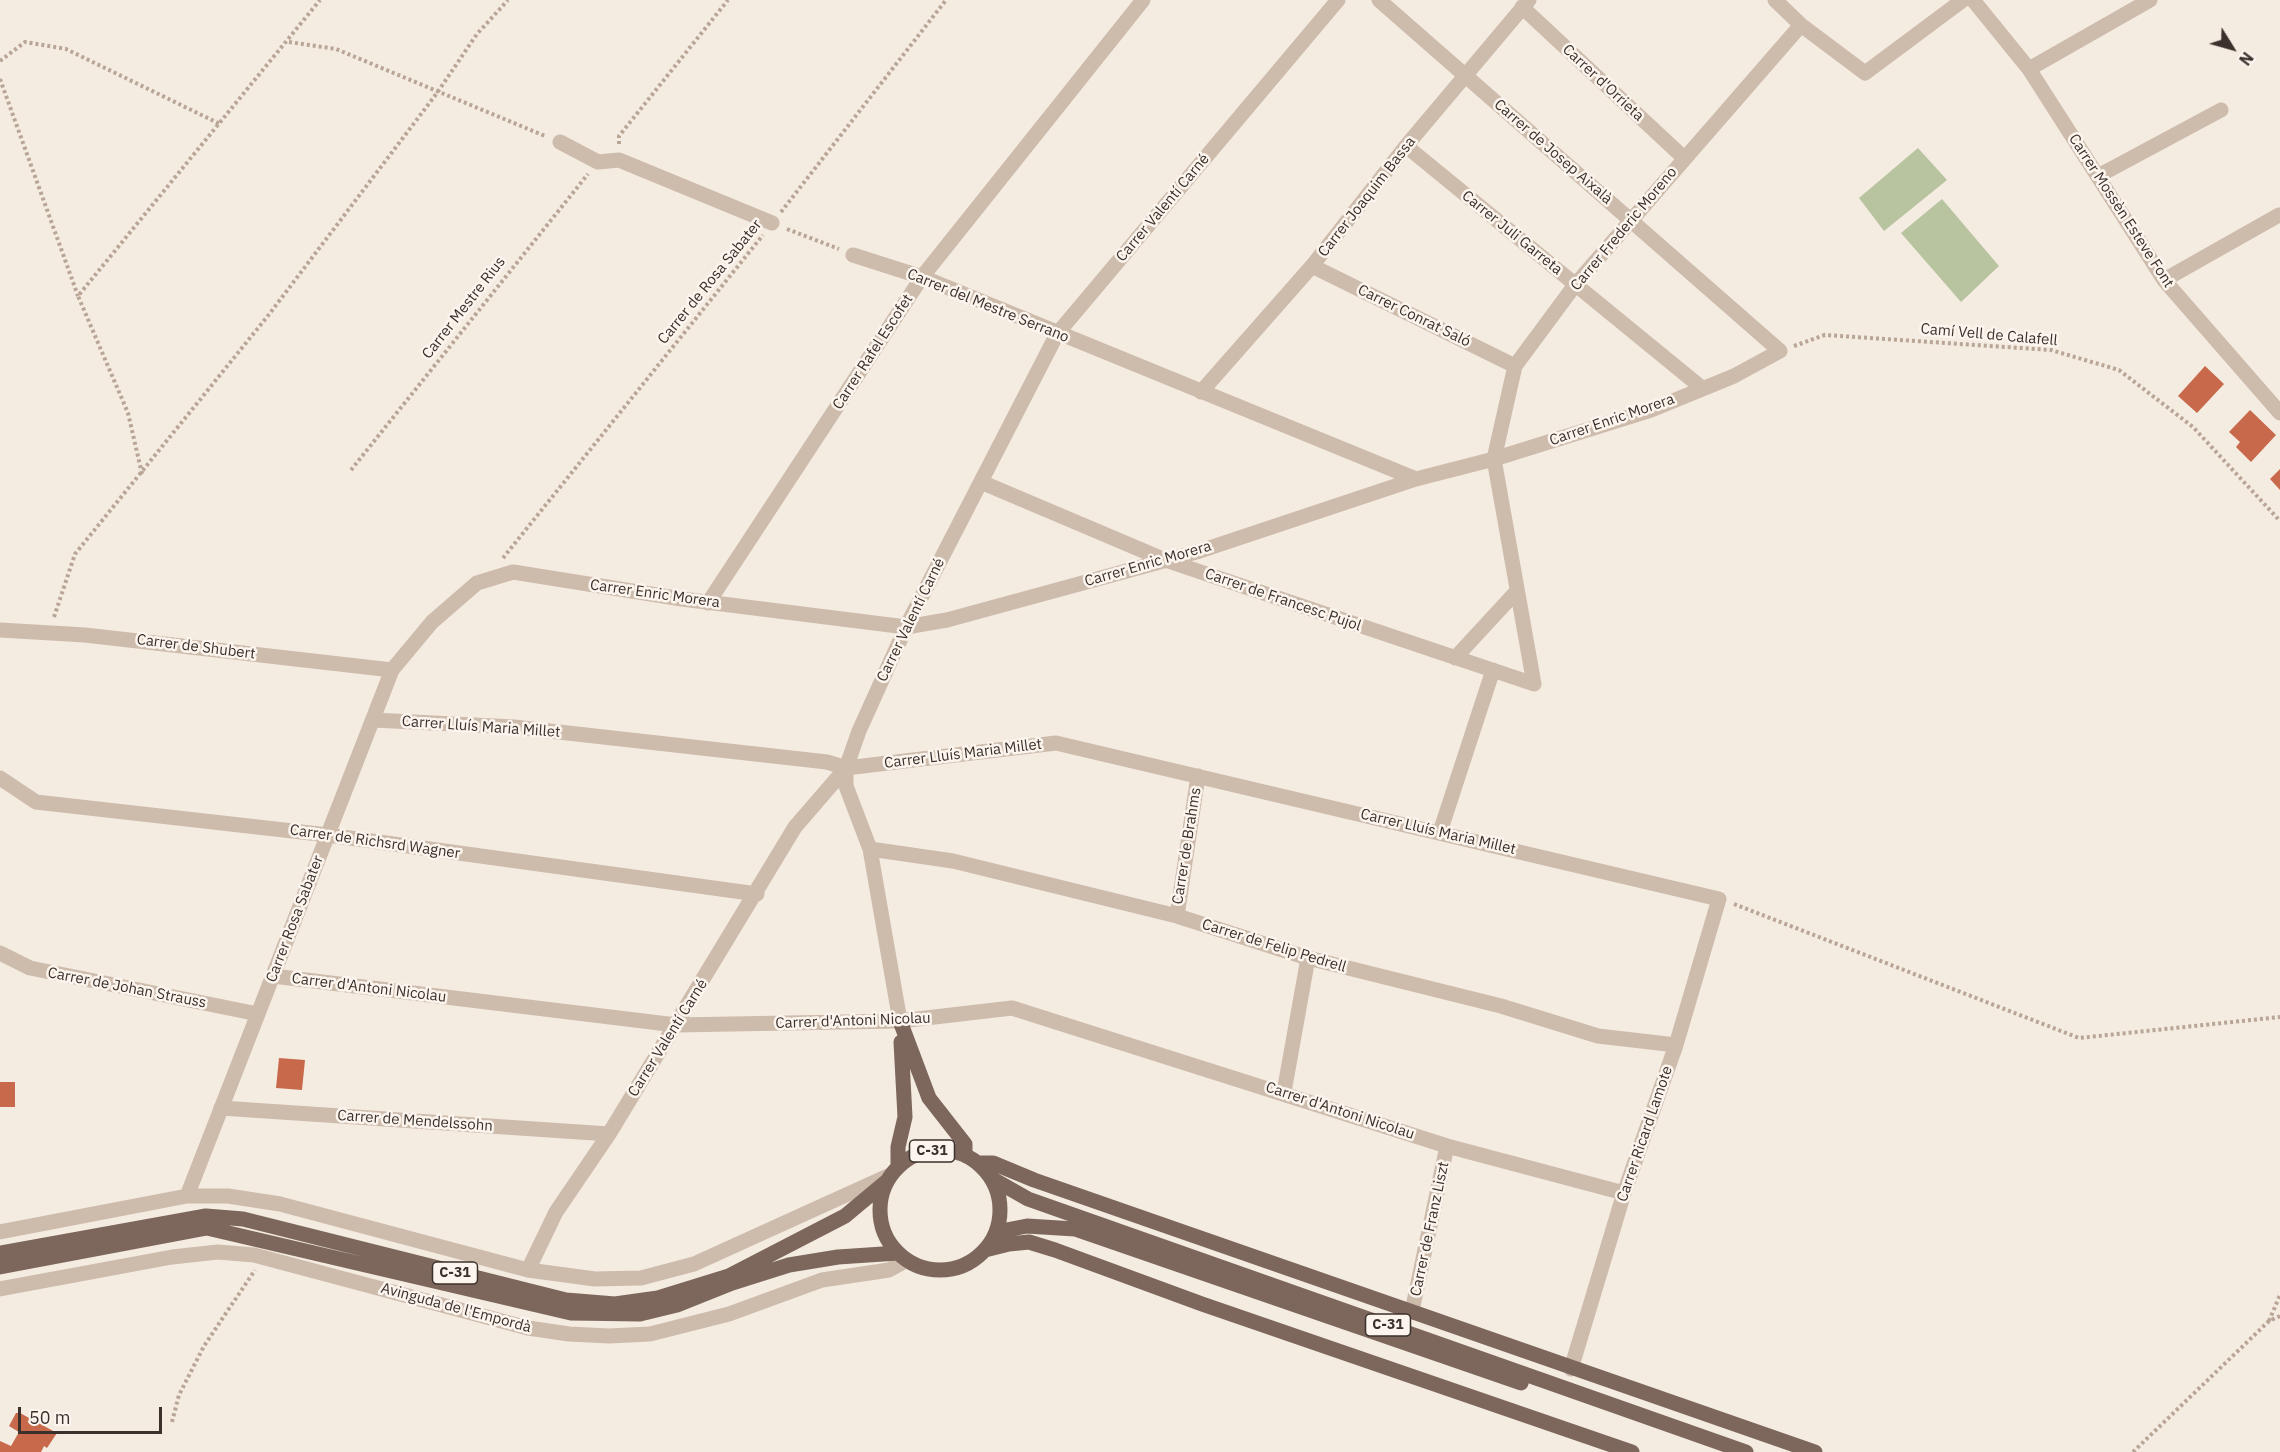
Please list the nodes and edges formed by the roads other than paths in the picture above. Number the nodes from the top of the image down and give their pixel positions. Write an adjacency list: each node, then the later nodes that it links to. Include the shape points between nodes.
1 (1143, 0): 22 (street, Carrer Rafel Escofet)
2 (1338, 0): 25 (street, Carrer Valentí Carné)
3 (1379, 0): 11 (street, Carrer de Josep Aixalà)
4 (1775, 0): 9 (street)
5 (1964, 0): 9 (street, via 1865,73)
6 (1973, 0): 10 (street, Carrer Mossèn Esteve Font)
7 (2150, 0): 10 (street)
8 (1525, 4): 11 (street, Carrer Joaquim Bassa); 15 (street, Carrer d'Orrieta)
9 (1802, 25): 15 (street, Carrer Frederic Moreno)
10 (2029, 69): 16 (street, Carrer Mossèn Esteve Font)
11 (1465, 75): 14 (street, Carrer Joaquim Bassa); 18 (street, Carrer de Josep Aixalà)
12 (2221, 110): 16 (street)
13 (560, 142): 19 (street, via 598,162 619,160)
14 (1406, 146): 21 (street, Carrer Joaquim Bassa); 24 (street, Carrer Juli Garreta)
15 (1684, 158): 18 (street, Carrer Frederic Moreno)
16 (2098, 176): 23 (street, Carrer Mossèn Esteve Font)
17 (2279, 214): 23 (street)
18 (1631, 220): 24 (street, Carrer Frederic Moreno); 26 (street, Carrer de Josep Aixalà)
19 (772, 224)
20 (854, 255): 22 (street, Carrer del Mestre Serrano)
21 (1312, 266): 27 (street, Carrer Conrat Saló); 29 (street, Carrer Joaquim Bassa)
22 (922, 277): 25 (street, Carrer del Mestre Serrano); 37 (street, Carrer Rafel Escofet)
23 (2164, 280): 30 (street, Carrer Mossèn Esteve Font)
24 (1575, 285): 27 (street, Carrer Frederic Moreno); 28 (street, Carrer Juli Garreta)
25 (1057, 334): 29 (street, Carrer del Mestre Serrano); 33 (street, Carrer Valentí Carné)
26 (1780, 351): 28 (street, Carrer Enric Morera)
27 (1515, 366): 31 (street, Carrer Frederic Moreno)
28 (1702, 388): 31 (street, Carrer Enric Morera, via 1651,410)
29 (1201, 392): 32 (street, Carrer del Mestre Serrano)
30 (2280, 413)
31 (1494, 459): 32 (street, Carrer Enric Morera); 36 (street, Carrer de Francesc Pujol)
32 (1416, 479): 34 (street, Carrer Enric Morera)
33 (981, 482): 34 (street, Carrer de Francesc Pujol); 38 (street, Carrer Valentí Carné)
34 (1165, 560): 38 (street, Carrer Enric Morera, via 947,620); 40 (street, Carrer de Francesc Pujol)
35 (493, 578): 37 (street, Carrer Enric Morera, via 513,572); 41 (street, Carrer Rosa Sabater, via 477,583 432,622)
36 (1516, 592): 40 (street); 42 (street, Carrer de Francesc Pujol, via 1534,684)
37 (708, 603): 38 (street, Carrer Enric Morera)
38 (906, 627): 44 (street, Carrer Valentí Carné)
39 (0, 630): 41 (street, Carrer de Shubert)
40 (1455, 657): 42 (street, Carrer de Francesc Pujol)
41 (392, 670): 43 (street, Carrer Rosa Sabater)
42 (1493, 670): 47 (street)
43 (372, 720): 44 (street, Carrer Lluís Maria Millet, via 514,727 826,762); 48 (street, Carrer Rosa Sabater)
44 (846, 768): 45 (street, Carrer Lluís Maria Millet, via 1056,742); 49 (street, via 846,786); 50 (street, Carrer Valentí Carné, via 795,827)
45 (1198, 776): 47 (street, Carrer Lluís Maria Millet); 52 (street, Carrer de Brahms)
46 (0, 778): 48 (street, Carrer de Richsrd Wagner, via 36,802)
47 (1440, 832): 51 (street, Carrer Lluís Maria Millet)
48 (328, 835): 50 (street, Carrer de Richsrd Wagner); 55 (street, Carrer Rosa Sabater)
49 (870, 849): 52 (street, Carrer de Felip Pedrell, via 953,861); 57 (street)
50 (757, 894): 58 (street, Carrer Valentí Carné)
51 (1719, 899): 59 (street, Carrer Ricard Lamote)
52 (1177, 916): 54 (street, Carrer de Felip Pedrell)
53 (0, 953): 56 (street, Carrer de Johan Strauss, via 30,968)
54 (1308, 958): 59 (street, Carrer de Felip Pedrell, via 1501,1006 1598,1036); 60 (street)
55 (273, 976): 56 (street, Carrer Rosa Sabater); 58 (street, Carrer d'Antoni Nicolau)
56 (258, 1014): 61 (street, Carrer Rosa Sabater)
57 (900, 1021): 58 (street, Carrer d'Antoni Nicolau); 60 (street, Carrer d'Antoni Nicolau, via 1012,1008); 64 (main road, via 928,1098 965,1144); 66 (main road, via 905,1116)
58 (676, 1025): 62 (street, Carrer Valentí Carné)
59 (1676, 1045): 68 (street, Carrer Ricard Lamote)
60 (1284, 1092): 63 (street, Carrer d'Antoni Nicolau)
61 (221, 1108): 62 (street, Carrer de Mendelssohn); 69 (street, Carrer Rosa Sabater)
62 (609, 1134): 76 (street, Carrer Valentí Carné, via 556,1212)
63 (1447, 1146): 68 (street, Carrer d'Antoni Nicolau); 78 (street, Carrer de Franz Liszt)
64 (965, 1154): 65 (main road, C-31); 66 (main road, C-31, via 942,1149 918,1153)
65 (979, 1163): 67 (main road, C-31); 78 (main road, via 993,1163)
66 (892, 1174): 73 (main road, C-31, via 845,1216 729,1276 658,1298 615,1304 566,1300 243,1219 206,1216); 74 (main road, via 880,1200 880,1219 886,1238); 76 (street, via 694,1264 641,1278 595,1279)
67 (992, 1178): 71 (main road, C-31, via 999,1196); 82 (main road, C-31, via 1028,1199)
68 (1624, 1193): 79 (street, Carrer Ricard Lamote)
69 (187, 1196): 70 (street); 76 (street, via 228,1196 279,1204)
70 (1, 1230)
71 (996, 1232): 72 (main road, C-31); 81 (main road, C-31, via 1028,1226 1075,1229)
72 (985, 1250): 74 (main road, C-31, via 972,1261 940,1270 923,1268); 80 (main road, via 1029,1242 1055,1250)
73 (0, 1253)
74 (903, 1257): 75 (main road, C-31, via 838,1257 789,1265 677,1305 640,1314 571,1313 207,1228); 77 (street, Avinguda de l'Empordà, via 889,1270 822,1280 729,1314 650,1334 609,1336 528,1328 263,1257 218,1252)
75 (0, 1267)
76 (528, 1270)
77 (0, 1289)
78 (1412, 1311): 79 (main road)
79 (1571, 1369): 83 (main road)
80 (1632, 1452)
81 (1720, 1452)
82 (1746, 1452)
83 (1815, 1452)

